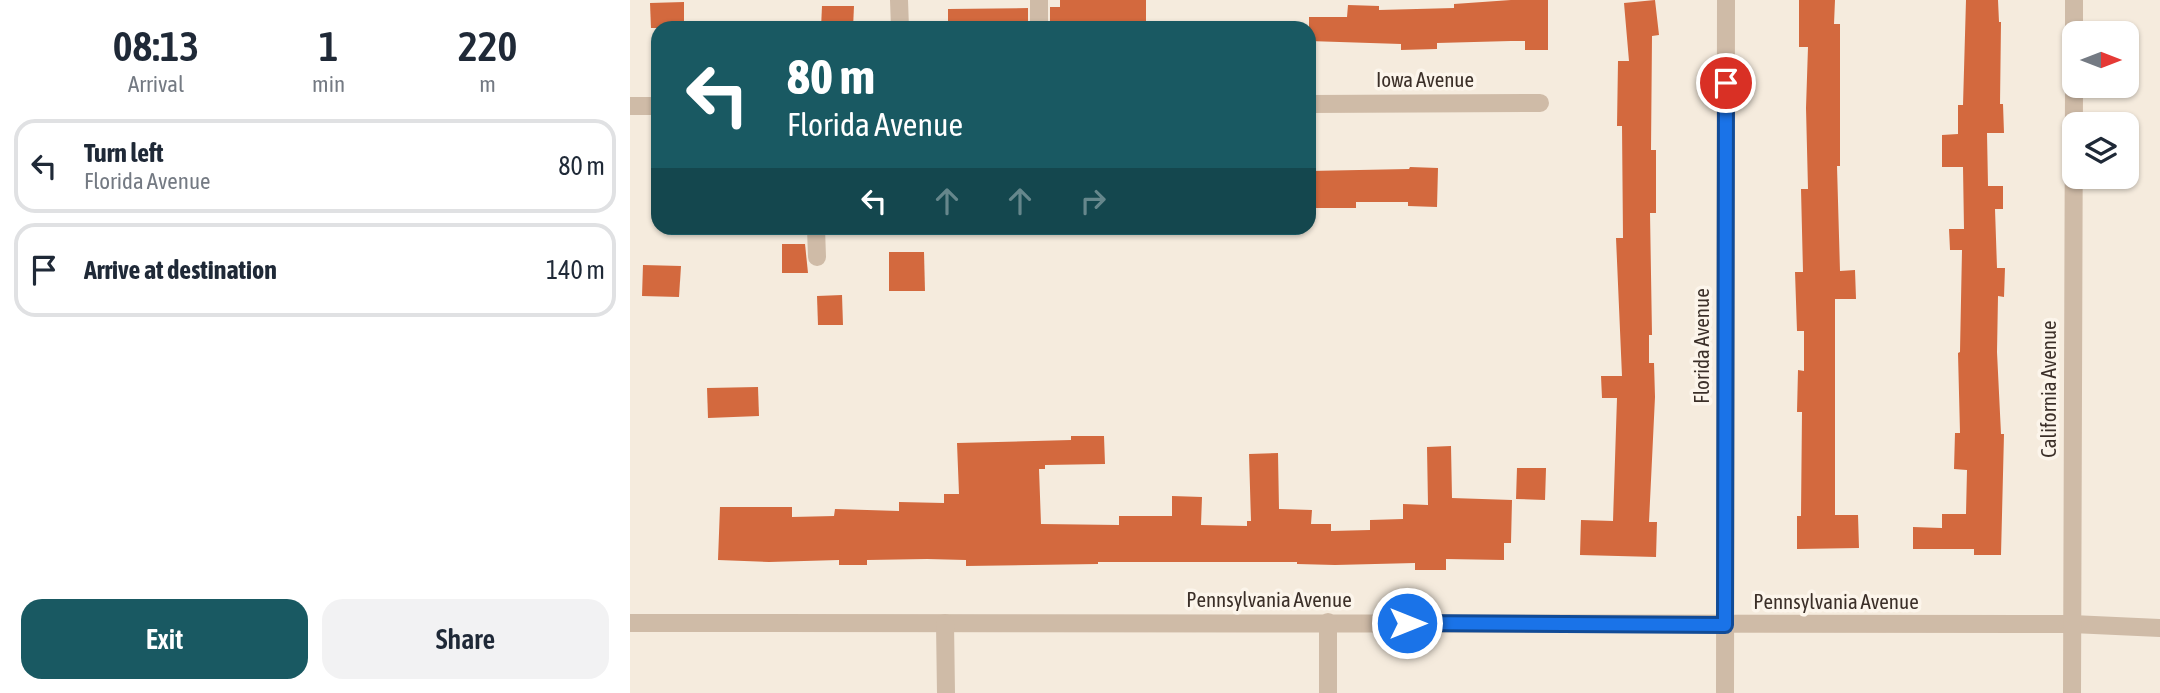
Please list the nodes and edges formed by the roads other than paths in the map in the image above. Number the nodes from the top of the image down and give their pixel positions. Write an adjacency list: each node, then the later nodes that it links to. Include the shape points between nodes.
1 (899, 0): 5 (street)
2 (1039, 0): 6 (street)
3 (1726, 0): 19 (street, Florida Avenue)
4 (2074, 0): 7 (street)
5 (900, 21)
6 (1039, 21)
7 (2074, 21)
8 (2074, 98): 18 (street, California Avenue)
9 (1540, 103): 10 (street, Iowa Avenue)
10 (1316, 104)
11 (630, 106): 12 (street)
12 (651, 106)
13 (816, 235): 14 (street)
14 (817, 257)
15 (1328, 622): 17 (street, Pennsylvania Avenue); 19 (street, Pennsylvania Avenue); 22 (street)
16 (630, 623): 17 (street, Pennsylvania Avenue)
17 (946, 623): 21 (street)
18 (2072, 624): 19 (street, Pennsylvania Avenue); 20 (street, Pennsylvania Avenue); 24 (street, California Avenue)
19 (1725, 625): 23 (street, Florida Avenue)
20 (2160, 628)
21 (946, 693)
22 (1328, 693)
23 (1725, 693)
24 (2072, 693)

